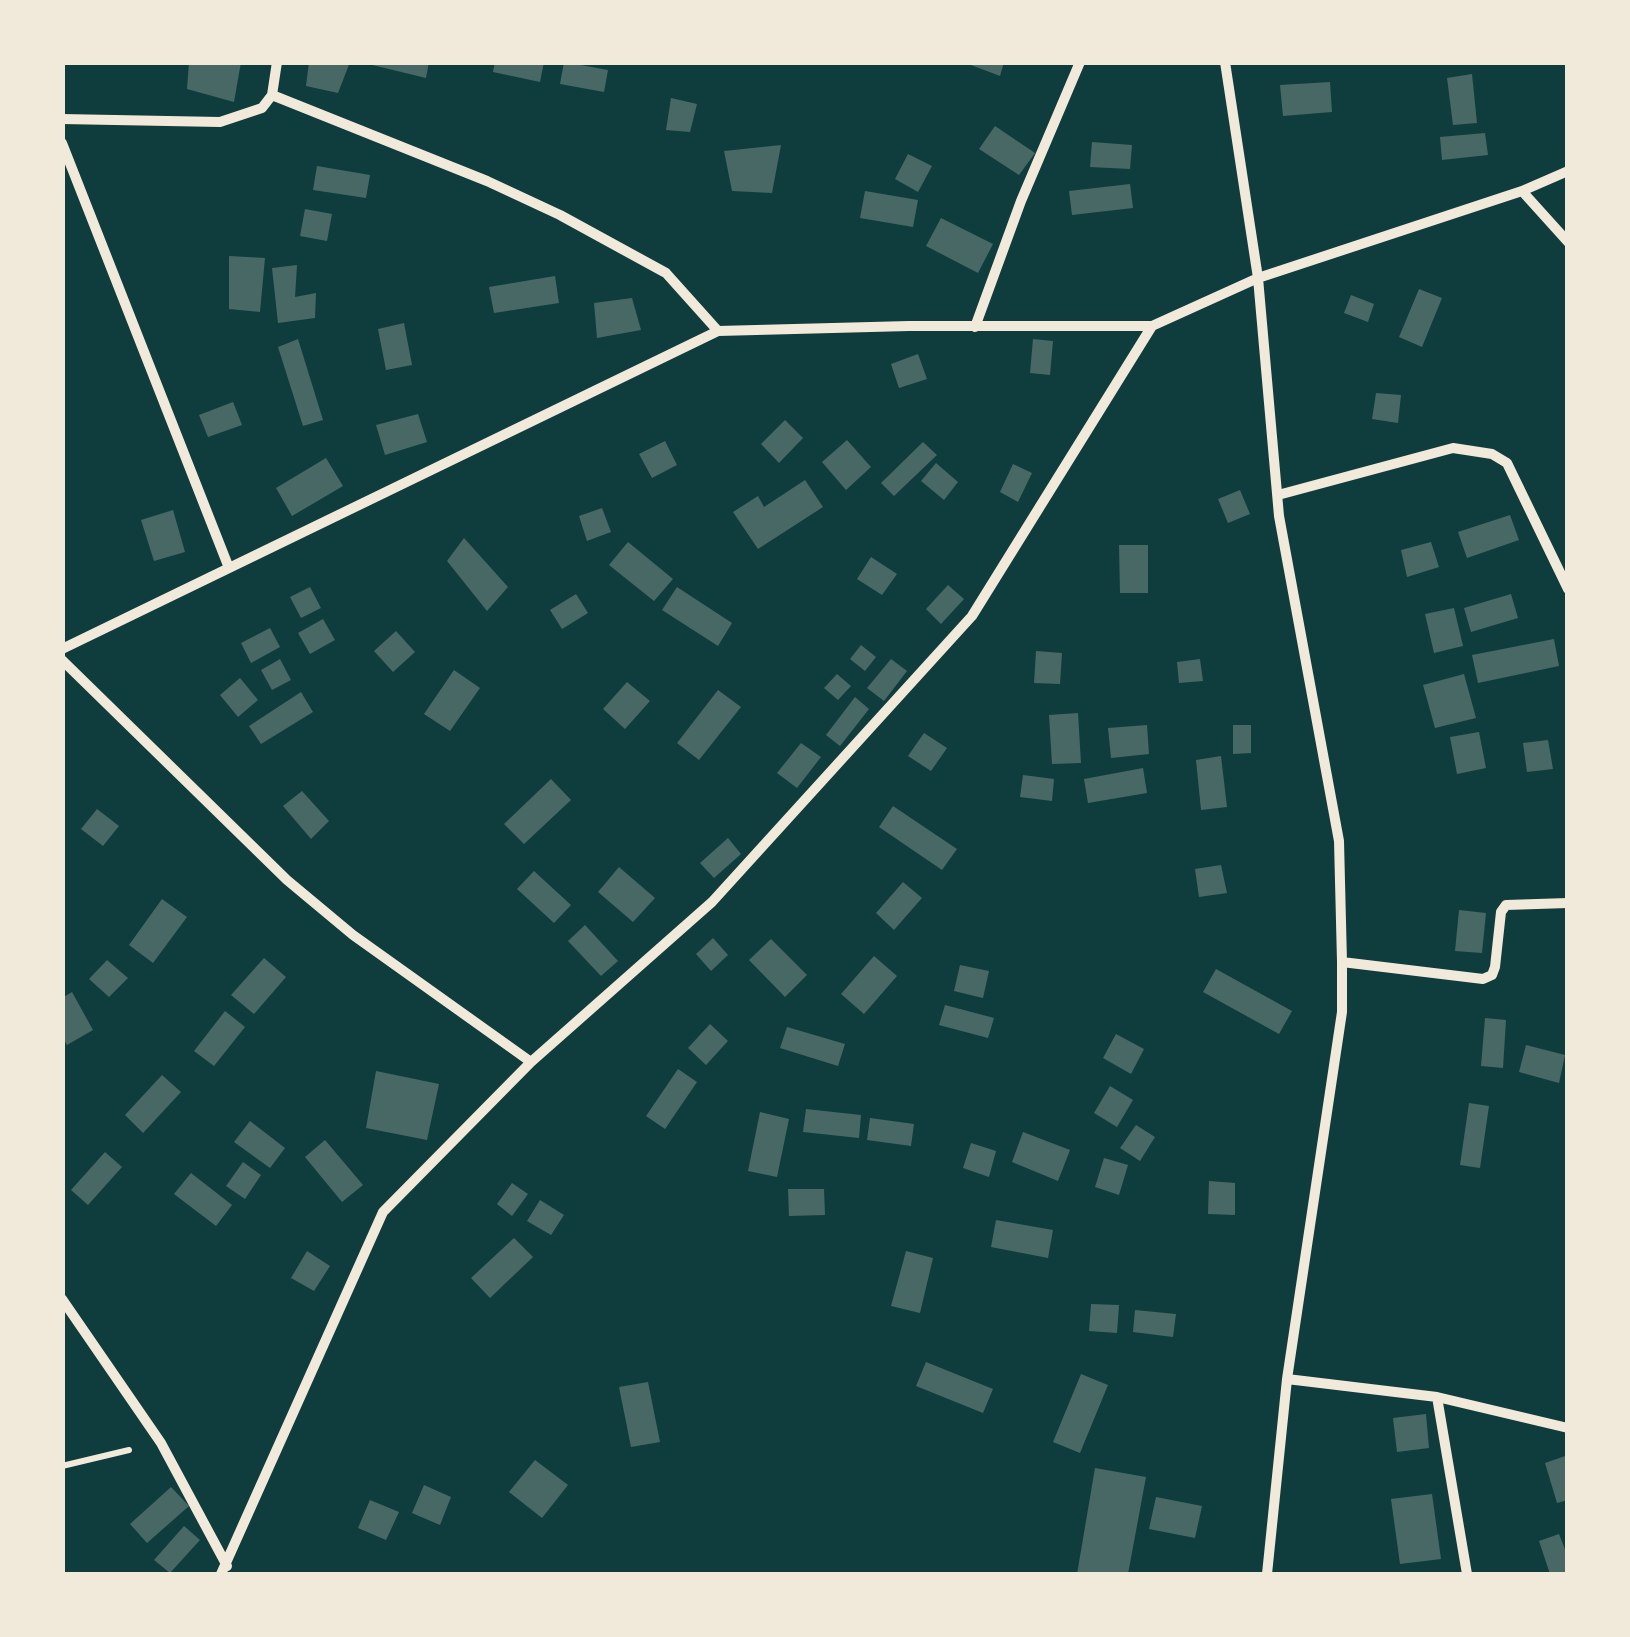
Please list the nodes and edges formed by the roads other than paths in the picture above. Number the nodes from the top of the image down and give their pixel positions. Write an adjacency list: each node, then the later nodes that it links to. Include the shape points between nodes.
1 (277, 62): 4 (street)
2 (1080, 62): 11 (street)
3 (1225, 62): 10 (street)
4 (272, 95): 5 (street, via 262,108 220,122); 13 (street, via 560,216 666,273)
5 (62, 119)
6 (62, 143): 15 (street)
7 (1568, 171): 8 (street)
8 (1522, 192): 9 (street); 10 (street)
9 (1568, 242)
10 (1258, 278): 12 (street); 14 (street)
11 (975, 326): 12 (street); 13 (street)
12 (1152, 326): 21 (street, via 972,616 712,902)
13 (718, 331): 15 (street)
14 (1278, 496): 16 (street, via 1454,448 1492,454 1506,462); 20 (street, via 1340,840)
15 (229, 568): 17 (street)
16 (1568, 588)
17 (62, 649)
18 (62, 660): 21 (street, via 287,880)
19 (1568, 903): 20 (street, via 1506,905 1492,974 1483,978)
20 (1342, 962): 23 (street, via 1342,1012)
21 (531, 1062): 26 (street, via 383,1212)
22 (62, 1299): 26 (street, via 161,1443)
23 (1287, 1379): 24 (street); 27 (street)
24 (1437, 1397): 25 (street); 28 (street)
25 (1568, 1428)
26 (224, 1570)
27 (1267, 1574)
28 (1467, 1574)

